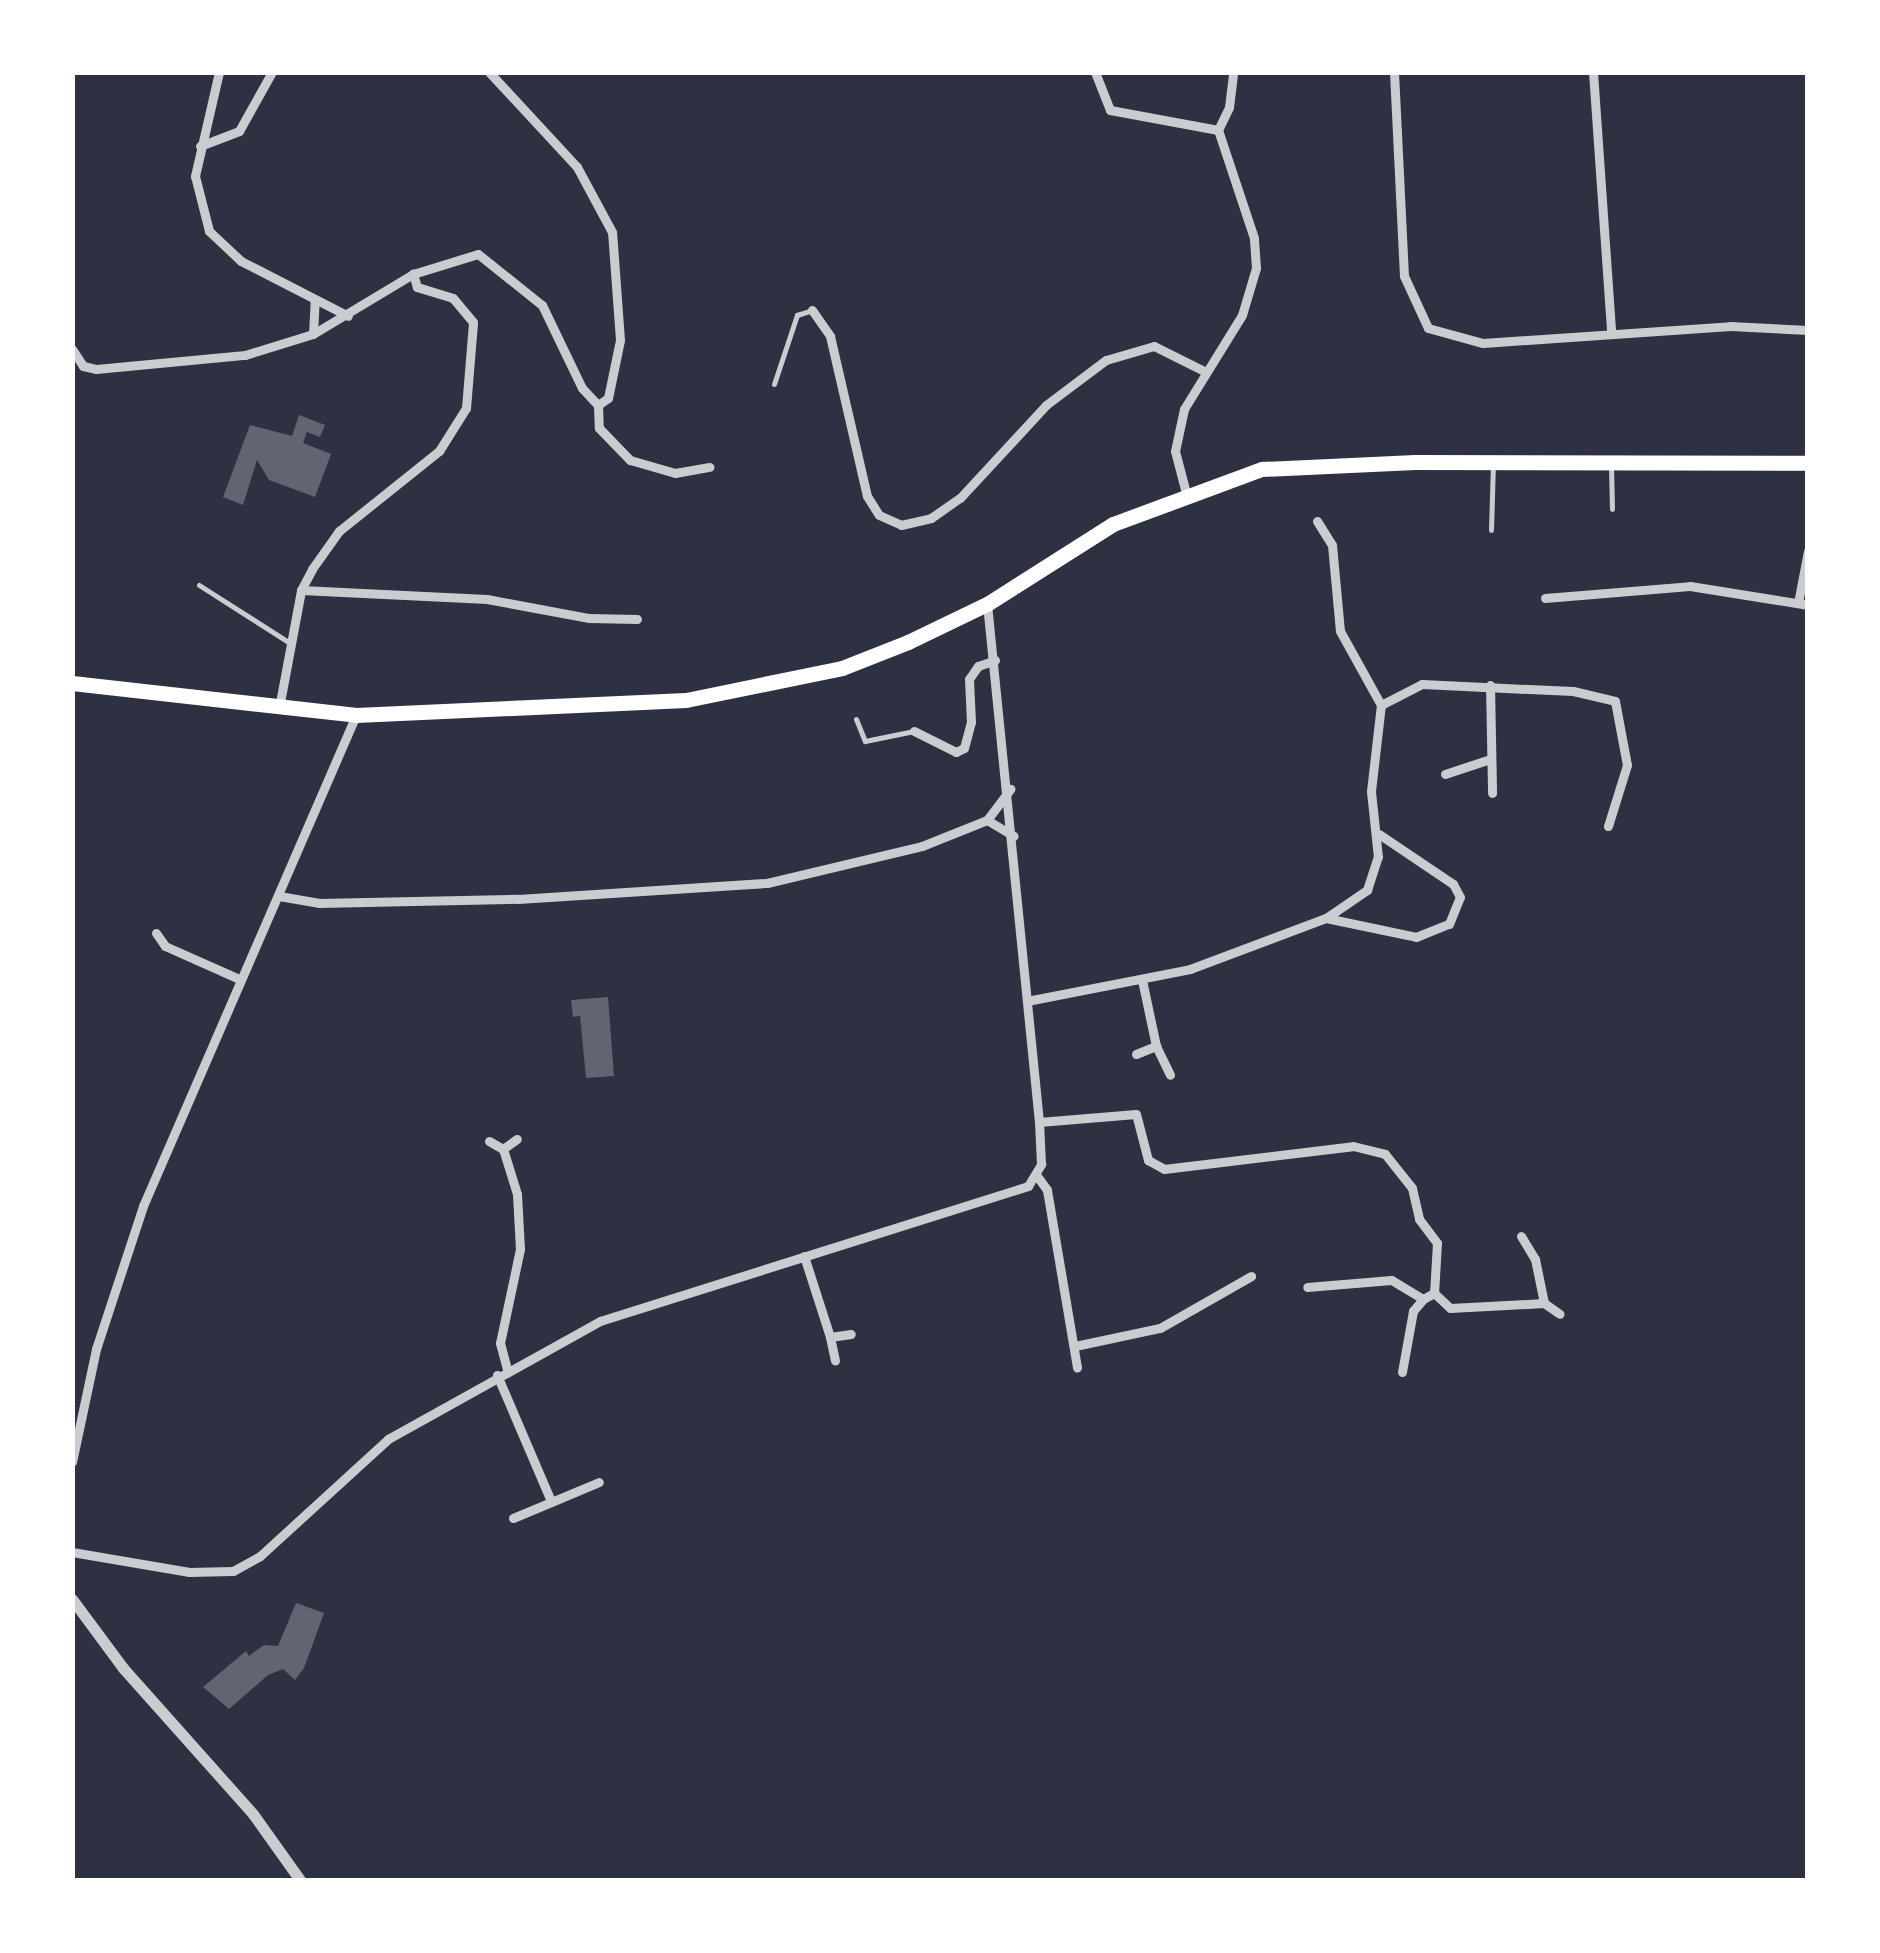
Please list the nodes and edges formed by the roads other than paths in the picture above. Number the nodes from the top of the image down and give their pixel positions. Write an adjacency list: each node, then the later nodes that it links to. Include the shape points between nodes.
1 (218, 72): 9 (street)
2 (272, 72): 9 (street, via 239,131)
3 (489, 72): 20 (street, via 576,167 612,232 620,340 608,398)
4 (1095, 72): 8 (street, via 1110,110)
5 (1233, 72): 8 (street)
6 (1394, 72): 15 (street, via 1404,276 1428,328 1482,343)
7 (1593, 72): 15 (street)
8 (1218, 130): 18 (street, via 1254,238 1256,268 1242,315)
9 (200, 146): 11 (street, via 196,192 209,230 241,261)
10 (413, 274): 13 (street); 20 (street, via 478,254 508,273 542,305 582,388); 31 (street, via 417,287 454,298 474,322 466,408 439,451 339,531)
11 (315, 300): 13 (street); 16 (street)
12 (812, 310): 18 (street, via 830,336 868,496 879,515 901,525 931,518 960,498 1046,404 1106,360 1154,346); 19 (lane, via 797,315)
13 (348, 316): 16 (street)
14 (1808, 330): 15 (street)
15 (1611, 332)
16 (314, 334): 17 (street, via 245,356 151,368 84,366)
17 (72, 349)
18 (1204, 371): 25 (street, via 1175,438)
19 (774, 384)
20 (598, 406): 24 (street, via 599,428 630,460 675,473)
21 (1611, 462): 22 (main road); 23 (main road); 26 (lane)
22 (1493, 463): 25 (main road, via 1285,466); 28 (lane)
23 (1808, 463)
24 (709, 467)
25 (1186, 493): 33 (main road, via 1113,524)
26 (1612, 509)
27 (1317, 521): 40 (street, via 1332,544 1340,631)
28 (1491, 530)
29 (1808, 551): 34 (street)
30 (199, 585): 36 (lane)
31 (302, 590): 35 (street, via 487,600 589,618); 36 (street)
32 (1545, 598): 34 (street, via 1690,586)
33 (987, 604): 37 (street); 42 (main road, via 842,668 770,686 686,700)
34 (1803, 604)
35 (637, 618)
36 (290, 642): 41 (street)
37 (995, 660): 44 (street, via 978,666 969,679 971,722 964,748 956,752); 47 (street)
38 (72, 684): 41 (main road)
39 (1490, 685): 40 (street, via 1422,684); 45 (street); 50 (street, via 1616,700 1627,765)
40 (1381, 705): 51 (street, via 1371,791)
41 (279, 708): 42 (main road)
42 (356, 715): 53 (street)
43 (856, 719): 44 (lane, via 865,741)
44 (914, 731)
45 (1490, 758): 46 (street); 48 (street)
46 (1444, 774)
47 (1010, 789): 49 (street); 52 (street)
48 (1492, 794)
49 (987, 820): 52 (street); 53 (street, via 868,864 767,883 518,899 319,903)
50 (1608, 826)
51 (1379, 834): 54 (street, via 1366,890); 54 (street, via 1453,884 1460,897 1449,924 1416,937)
52 (1014, 836): 58 (street)
53 (279, 896): 56 (street)
54 (1326, 918): 57 (street)
55 (156, 933): 56 (street, via 165,946)
56 (239, 980): 83 (street, via 176,1120 115,1284)
57 (1142, 980): 58 (street); 59 (street)
58 (1027, 1001): 62 (street)
59 (1156, 1046): 60 (street); 61 (street)
60 (1136, 1054)
61 (1170, 1074)
62 (1039, 1122): 66 (street); 71 (street, via 1136,1114 1148,1160 1164,1169 1372,1146 1412,1188 1419,1219 1437,1243)
63 (516, 1138): 65 (street)
64 (489, 1142): 65 (street)
65 (503, 1149): 80 (street, via 517,1194 520,1249 500,1343)
66 (1037, 1176): 68 (street, via 1010,1195); 77 (street, via 1047,1190)
67 (1522, 1236): 73 (street, via 1535,1259)
68 (804, 1256): 76 (street); 80 (street, via 610,1317)
69 (1235, 1270): 77 (street, via 1247,1279 1160,1328)
70 (1307, 1287): 72 (street, via 1392,1280)
71 (1434, 1293): 72 (street); 73 (street, via 1450,1308)
72 (1423, 1299): 81 (street, via 1413,1311)
73 (1544, 1303): 74 (street)
74 (1560, 1314)
75 (851, 1334): 76 (street)
76 (830, 1337): 78 (street)
77 (1075, 1346): 79 (street)
78 (835, 1360)
79 (1078, 1367)
80 (507, 1369): 82 (street)
81 (1402, 1372)
82 (496, 1375): 85 (street); 87 (street, via 374,1450 260,1556 233,1571 189,1572)
83 (72, 1462)
84 (599, 1482): 85 (street)
85 (552, 1500): 86 (street)
86 (514, 1518)
87 (72, 1552)
88 (72, 1598): 89 (street)
89 (300, 1880)

